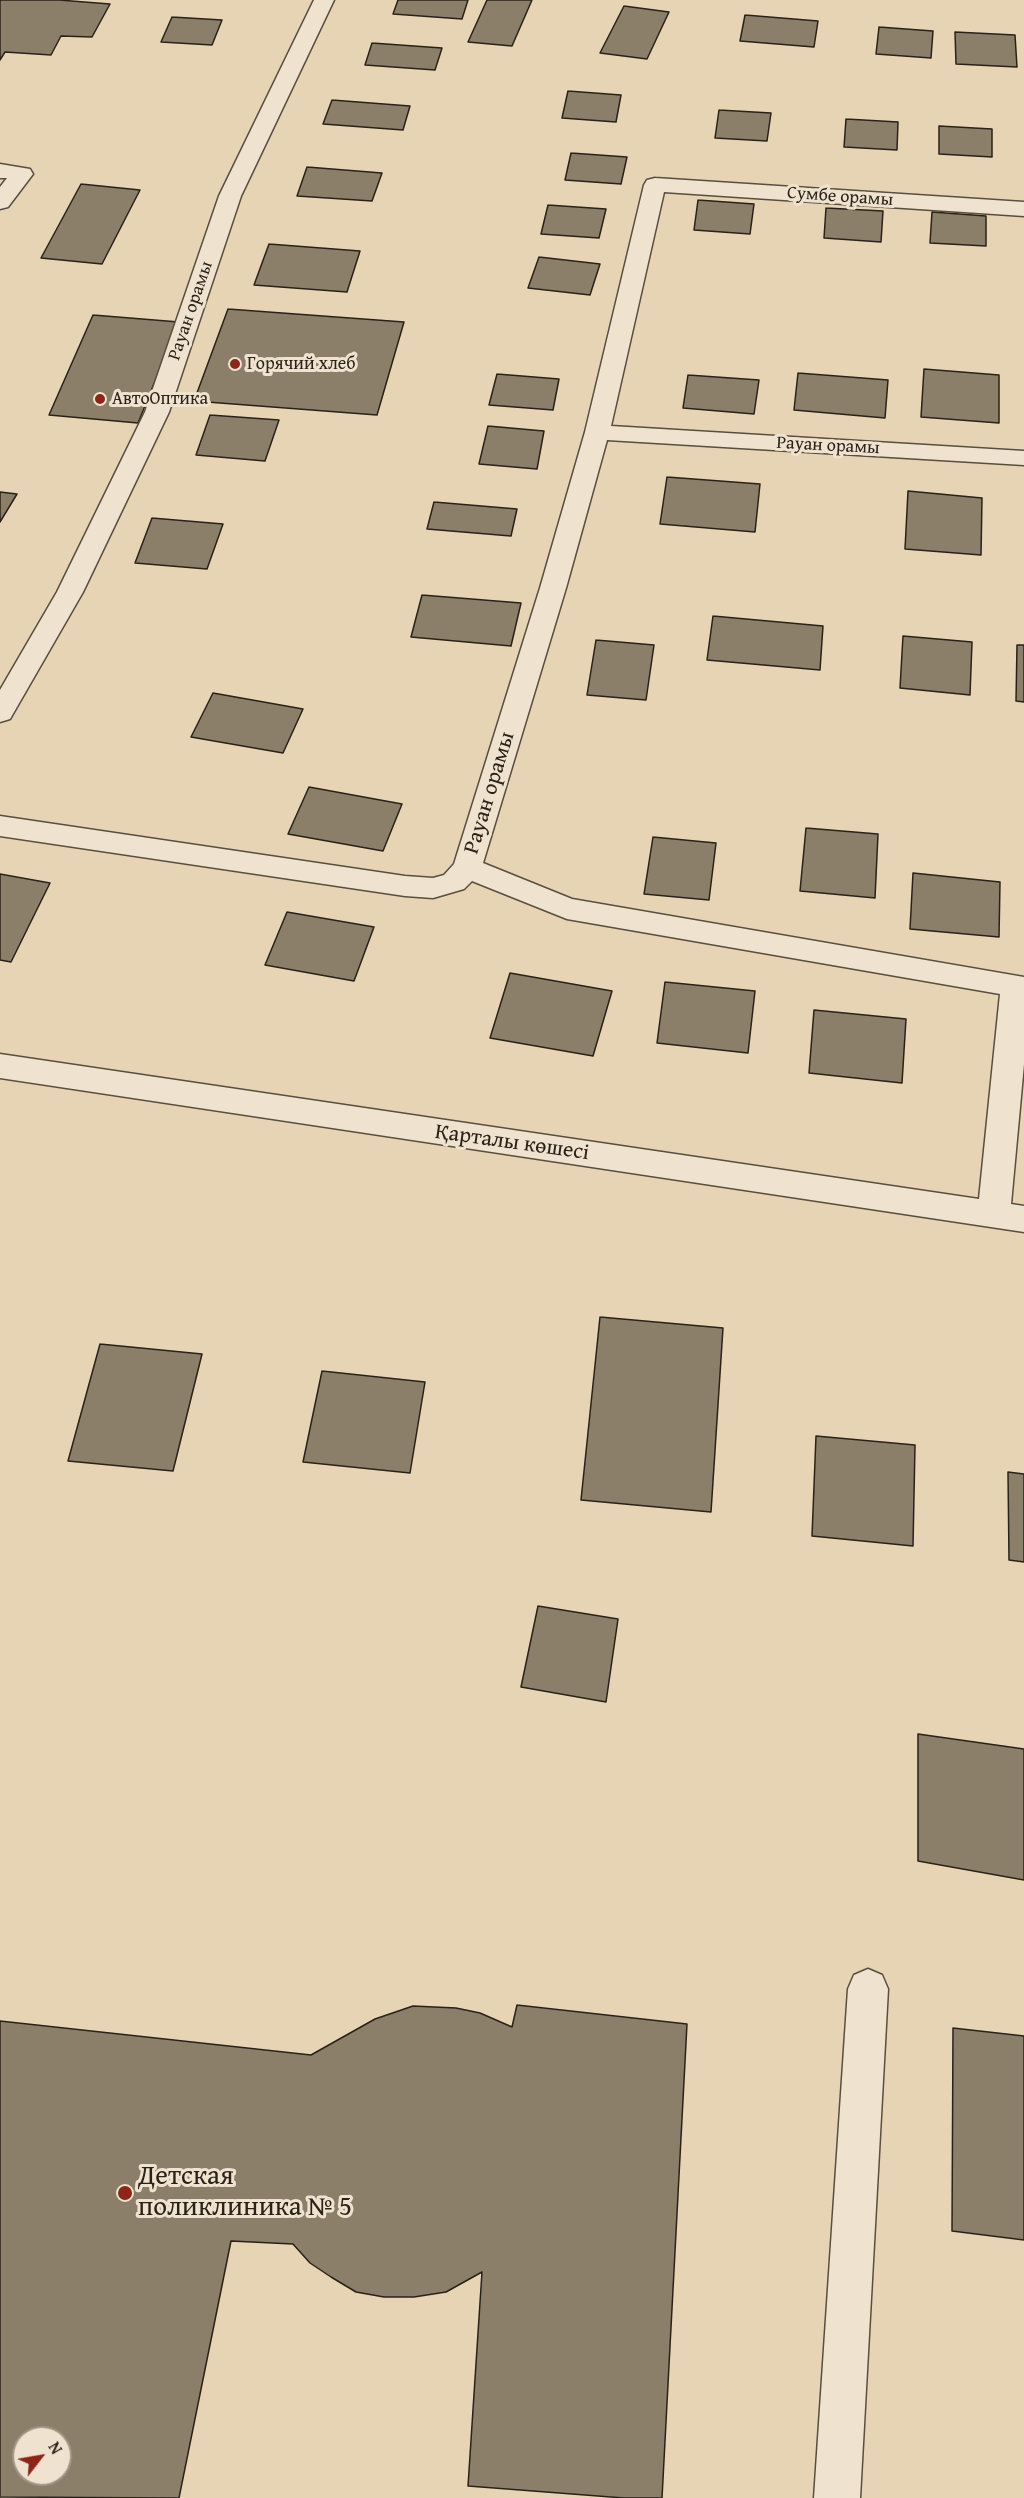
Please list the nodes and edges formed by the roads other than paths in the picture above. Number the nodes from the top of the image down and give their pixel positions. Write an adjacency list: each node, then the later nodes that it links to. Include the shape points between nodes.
1 (324, 0): 8 (street, Рауан орамы, via 230,196 156,412 70,592)
2 (0, 171): 4 (street, via 22,174)
3 (655, 185): 5 (street, Сумбе орамы); 6 (street, Рауан орамы)
4 (0, 202)
5 (1024, 209)
6 (597, 432): 7 (street, Рауан орамы); 10 (street, Рауан орамы)
7 (1024, 458)
8 (0, 713)
9 (0, 826): 10 (street, Рауан орамы, via 405,886 433,888 454,882)
10 (467, 868): 12 (street, via 567,909 1016,986)
11 (0, 1066): 12 (street, Қарталы көшесі)
12 (1009, 1217)
13 (868, 1989): 14 (street)
14 (837, 2498)

